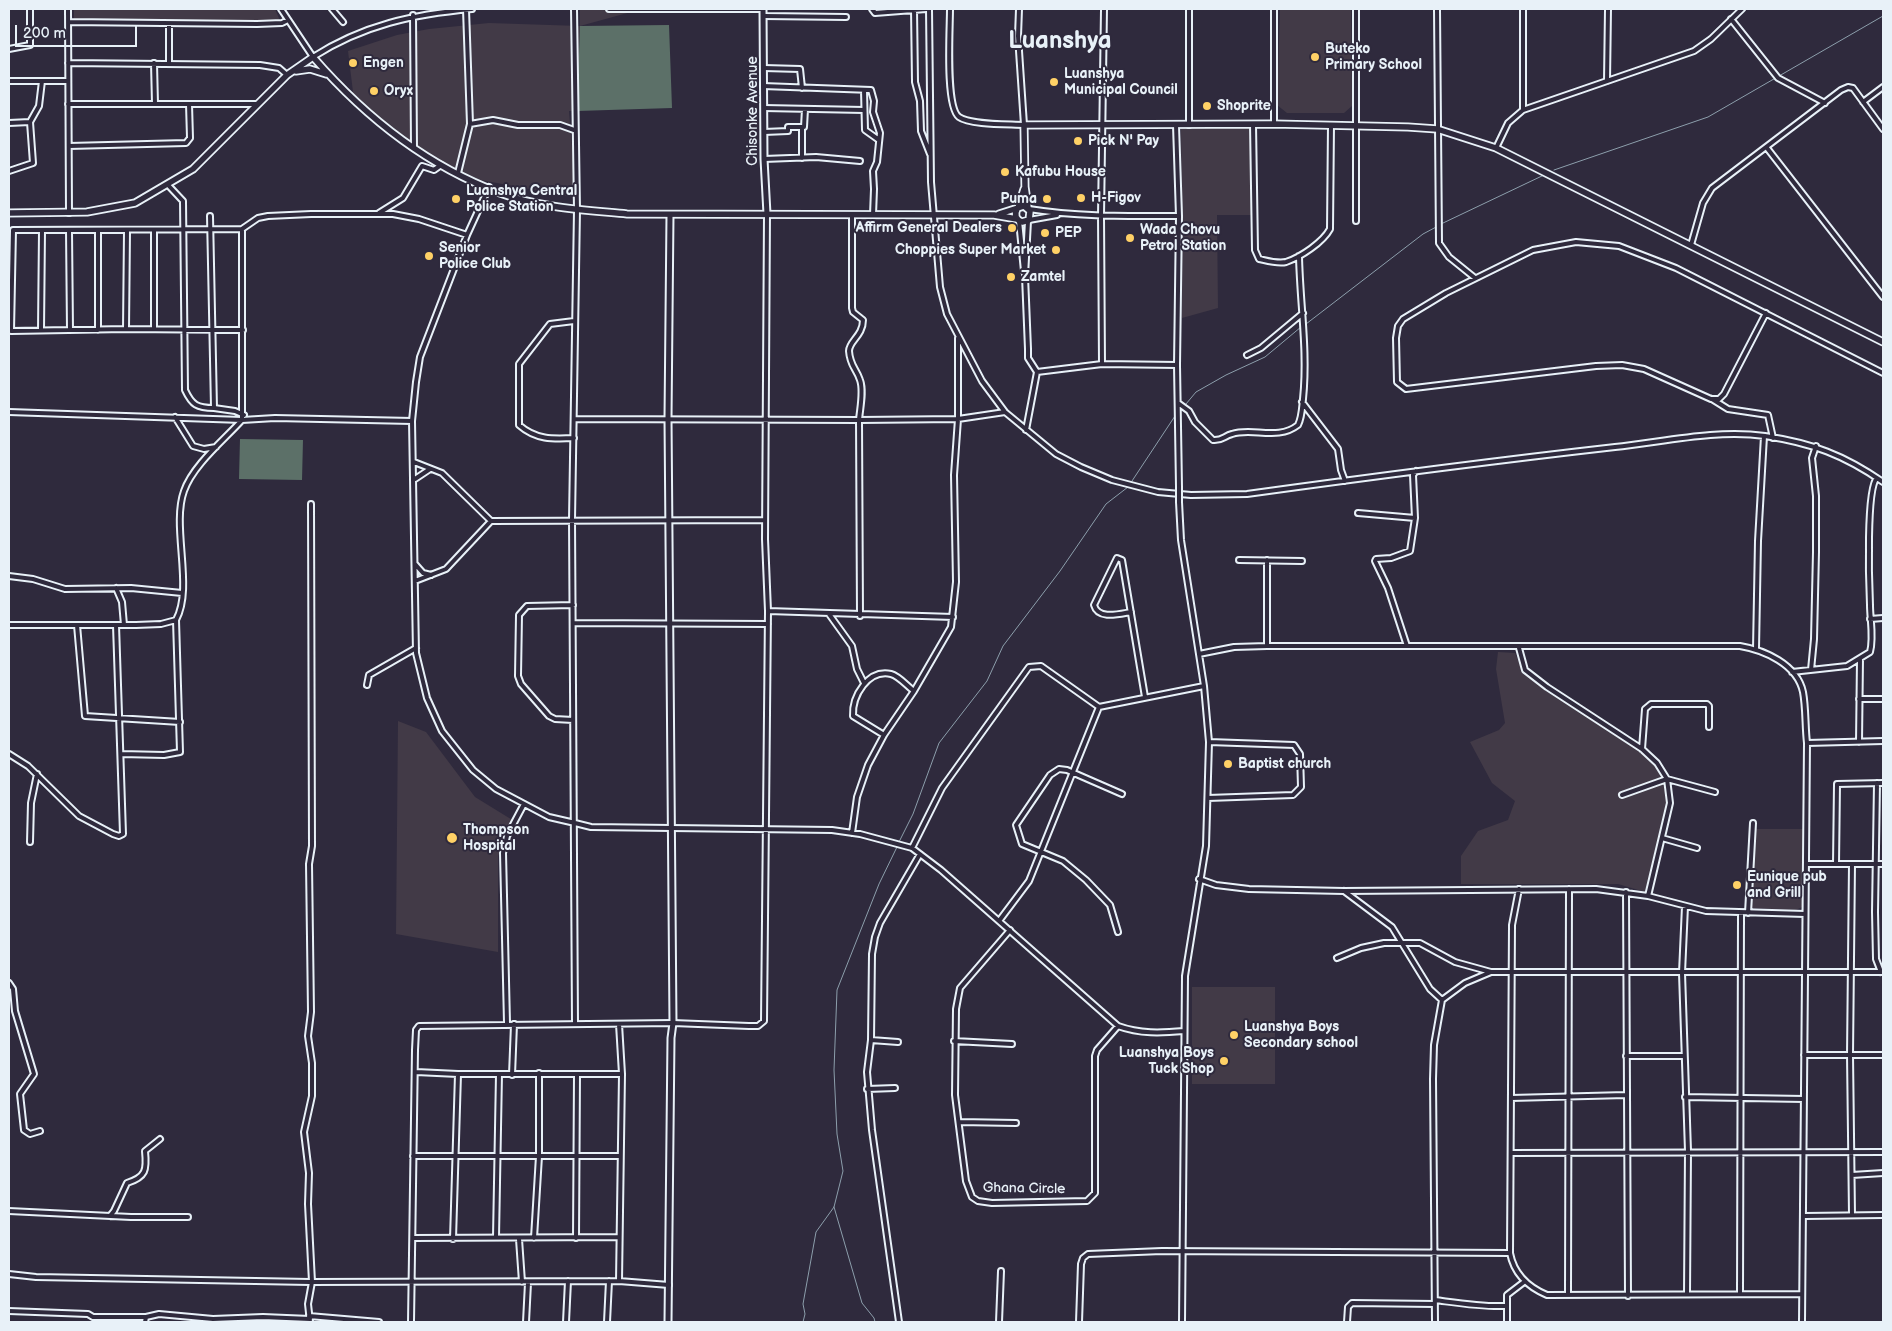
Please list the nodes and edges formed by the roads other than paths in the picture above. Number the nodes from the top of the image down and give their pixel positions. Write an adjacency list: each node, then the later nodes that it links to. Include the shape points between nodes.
1 (30, 9): 33 (street, via 30,46)
2 (68, 9): 30 (street)
3 (281, 9): 29 (street)
4 (332, 9): 31 (street)
5 (466, 9): 6 (street); 25 (street); 62 (street)
6 (472, 9)
7 (574, 9): 74 (street)
8 (609, 9): 9 (street)
9 (674, 9): 10 (street)
10 (683, 9): 11 (street)
11 (763, 9): 26 (street, Chisonke Avenue)
12 (872, 9): 24 (street, via 875,13)
13 (927, 9): 24 (street); 81 (street)
14 (950, 9): 65 (street, via 950,98 954,112 966,120)
15 (1019, 9): 65 (street)
16 (1104, 9): 66 (street)
17 (1189, 9): 68 (street)
18 (1274, 9): 64 (street)
19 (1356, 9): 70 (street)
20 (1437, 9): 72 (street)
21 (1523, 9): 59 (street)
22 (1608, 9): 43 (street)
23 (1742, 9): 28 (street)
24 (914, 10): 81 (street, via 915,82 920,102 921,132)
25 (413, 15): 34 (street, via 350,36); 80 (street)
26 (764, 16): 27 (street); 38 (street, Chisonke Avenue)
27 (846, 17)
28 (1731, 19): 43 (street, via 1694,51); 50 (street, via 1784,84)
29 (288, 20): 32 (street, via 282,24); 34 (street)
30 (68, 22): 32 (street); 37 (street)
31 (343, 22)
32 (169, 24): 36 (street)
33 (9, 48)
34 (314, 57): 39 (main road); 40 (main road)
35 (154, 62): 36 (street); 37 (street); 52 (street)
36 (169, 62): 39 (street, via 268,65)
37 (68, 63): 44 (street)
38 (764, 68): 45 (street, Chisonke Avenue); 47 (street, via 800,69)
39 (288, 74): 40 (main road, via 310,69); 54 (main road)
40 (330, 76): 80 (main road, via 373,119)
41 (9, 81): 42 (street)
42 (42, 81): 44 (street); 60 (street, via 39,106)
43 (1607, 81): 59 (street)
44 (68, 82): 51 (street)
45 (763, 86): 47 (street); 55 (street, Chisonke Avenue)
46 (1883, 87): 49 (street)
47 (802, 88): 48 (street)
48 (864, 90): 57 (street); 58 (street, via 872,91)
49 (1863, 102): 50 (street, via 1853,88 1848,87); 73 (street)
50 (1825, 103): 79 (street)
51 (68, 104): 52 (street); 77 (street)
52 (155, 104): 53 (street)
53 (189, 104): 54 (street); 77 (street, via 190,138 186,143)
54 (257, 104): 88 (main road, via 206,158)
55 (764, 108): 56 (street); 75 (street, Chisonke Avenue)
56 (817, 108): 57 (street, via 850,109 852,112); 71 (street, via 804,109)
57 (864, 108): 58 (street); 76 (street, via 865,130)
58 (873, 108): 76 (street)
59 (1523, 110): 78 (street, via 1508,123)
60 (30, 122): 61 (street); 86 (street, via 33,164)
61 (9, 123)
62 (470, 124): 74 (street, via 493,120 518,125 560,125); 87 (street)
63 (1253, 124): 64 (main road); 68 (main road); 120 (street, via 1256,255 1259,259 1275,262 1287,262)
64 (1274, 124): 69 (main road)
65 (1024, 125): 66 (main road); 89 (main road)
66 (1103, 125): 67 (main road); 105 (street)
67 (1176, 125): 68 (main road); 106 (street)
68 (1189, 125)
69 (1331, 125): 70 (main road); 120 (street, via 1330,229)
70 (1358, 126): 72 (main road); 109 (street)
71 (802, 127): 75 (street); 82 (street)
72 (1437, 129): 78 (main road); 122 (street, via 1438,227 1442,249)
73 (1883, 129)
74 (574, 130): 93 (street)
75 (764, 132): 83 (street, Chisonke Avenue)
76 (879, 140): 100 (street, via 873,171)
77 (69, 146): 95 (street)
78 (1496, 148): 119 (main road)
79 (1767, 148): 119 (street, via 1707,194); 123 (street)
80 (414, 149): 85 (main road)
81 (931, 156): 101 (street)
82 (802, 158): 83 (street); 84 (street)
83 (764, 159): 97 (street, Chisonke Avenue)
84 (860, 161)
85 (441, 166): 87 (main road); 96 (street, via 434,170 422,166 403,198)
86 (9, 171)
87 (458, 173): 90 (main road)
88 (168, 185): 95 (main road, via 134,203); 110 (street, via 183,201)
89 (1025, 186): 91 (main road); 92 (main road)
90 (490, 187): 93 (main road, via 517,198); 118 (street)
91 (1028, 208): 92 (main road); 98 (street); 108 (main road, via 1031,213)
92 (1018, 209): 102 (main road); 107 (main road, via 1015,214)
93 (576, 210): 99 (main road); 126 (street)
94 (9, 213): 95 (main road)
95 (69, 213)
96 (377, 214): 111 (street, via 268,216 258,218); 118 (street, via 411,216)
97 (767, 214): 99 (main road); 104 (main road); 152 (street)
98 (1060, 214): 105 (street); 108 (street)
99 (670, 215): 151 (street)
100 (873, 215): 101 (main road); 104 (main road)
101 (934, 215): 102 (main road); 136 (street, via 940,287 947,314)
102 (994, 215): 107 (main road)
103 (210, 216): 113 (street)
104 (852, 216): 154 (street, via 852,308 863,320 860,335 851,343 849,351 852,368 861,381)
105 (1101, 216): 106 (street); 139 (street)
106 (1179, 216): 140 (street)
107 (1018, 220): 108 (main road); 121 (street)
108 (1028, 220): 121 (street)
109 (1356, 221)
110 (183, 229): 113 (street); 117 (street); 134 (street)
111 (242, 229): 113 (street); 132 (street)
112 (98, 230): 115 (street); 116 (street); 131 (street)
113 (211, 230): 135 (street)
114 (42, 231): 115 (street); 129 (street); 133 (street, via 12,231)
115 (70, 231): 130 (street)
116 (127, 231): 117 (street); 127 (street)
117 (154, 231): 128 (street)
118 (467, 235): 156 (street, via 420,357)
119 (1691, 245): 137 (main road)
120 (1299, 256): 124 (street)
121 (1025, 276): 141 (street, via 1028,358)
122 (1475, 278): 125 (street, via 1547,246 1604,243 1676,268); 143 (street, via 1399,322 1396,382 1400,387 1406,389 1596,366 1622,366 1644,369)
123 (1883, 297)
124 (1303, 313): 138 (street, via 1261,348); 144 (street)
125 (1766, 313): 142 (street); 143 (street, via 1724,394 1719,399)
126 (574, 321): 153 (street); 159 (street, via 550,324 518,367 520,424 528,432 543,438)
127 (126, 329): 128 (street); 131 (street)
128 (154, 329): 134 (street)
129 (41, 330): 130 (street); 133 (street)
130 (70, 330): 131 (street)
131 (98, 330)
132 (242, 330): 135 (street); 150 (street)
133 (10, 331)
134 (184, 331): 135 (street); 146 (street, via 185,390 196,406)
135 (212, 331): 146 (street)
136 (958, 336): 148 (street, via 982,381); 155 (street)
137 (1883, 342)
138 (1247, 355)
139 (1102, 364): 140 (street); 141 (street)
140 (1177, 365): 145 (street)
141 (1037, 372): 157 (street)
142 (1883, 373)
143 (1711, 399): 160 (street, via 1728,409 1768,415)
144 (1302, 402): 145 (street, via 1299,423 1292,429 1277,433 1232,434 1219,440 1214,440 1194,422 1189,411); 168 (street, via 1338,449)
145 (1178, 403): 207 (street, bridge, via 1181,540)
146 (214, 408): 150 (street, via 235,411)
147 (9, 412): 149 (street)
148 (1005, 412): 155 (street); 157 (street)
149 (175, 417): 150 (street, via 196,420); 162 (street, via 193,446 204,449)
150 (243, 418): 156 (street); 162 (street)
151 (668, 418): 152 (street); 153 (street); 174 (street)
152 (766, 418): 154 (street); 175 (street)
153 (575, 419): 159 (street)
154 (859, 420): 155 (street); 190 (street)
155 (958, 420): 191 (street, via 954,475 956,548)
156 (412, 421): 163 (street)
157 (1026, 430): 168 (street, via 1056,454 1081,467 1112,480 1158,492 1239,494)
158 (1764, 436): 160 (street); 165 (street, via 1708,436); 206 (street)
159 (574, 438): 173 (street)
160 (1773, 438): 161 (street)
161 (1816, 446): 166 (street, via 1844,457); 209 (street, via 1812,458 1816,552)
162 (216, 447): 185 (street, via 188,483 182,498)
163 (414, 462): 164 (street); 167 (street)
164 (430, 469): 167 (street); 176 (street, via 442,473)
165 (1416, 471): 168 (street); 172 (street, via 1413,475)
166 (1877, 478): 169 (street); 192 (street, via 1873,481 1869,514)
167 (415, 479): 180 (street)
168 (1345, 480)
169 (1883, 482)
170 (311, 504): 355 (street, via 312,846 309,864 311,1012 308,1036 312,1087 304,1132 309,1173)
171 (1358, 513): 172 (street)
172 (1414, 518): 203 (street, via 1410,551 1375,561 1388,588)
173 (572, 520): 174 (street); 176 (street); 186 (street)
174 (670, 520): 175 (street); 196 (street)
175 (765, 520): 187 (street)
176 (491, 521): 181 (street, via 454,562 441,573)
177 (1239, 560): 178 (street)
178 (1267, 560): 179 (street); 202 (street)
179 (1302, 561)
180 (415, 564): 181 (street, via 423,573); 183 (street)
181 (431, 575): 183 (street)
182 (9, 576): 184 (street, via 42,581 65,589)
183 (414, 581): 204 (street)
184 (116, 588): 185 (street); 201 (street, via 122,602)
185 (182, 593): 194 (street)
186 (573, 605): 195 (street); 220 (street, via 527,606 522,610 518,622 518,680 549,716)
187 (768, 611): 189 (street); 197 (street)
188 (1131, 612): 188 (street, via 1105,615 1094,608 1117,558 1122,560); 215 (street)
189 (829, 614): 190 (street); 211 (street, via 852,646)
190 (860, 616): 191 (street)
191 (953, 617): 214 (street, via 950,630)
192 (1870, 618): 193 (street); 208 (street, via 1870,652)
193 (1883, 618)
194 (176, 620): 201 (street); 221 (street)
195 (574, 623): 196 (street); 220 (street)
196 (671, 623): 197 (street); 243 (street)
197 (768, 624): 244 (street)
198 (9, 625): 199 (street)
199 (77, 625): 200 (street); 219 (street, via 85,716)
200 (116, 625): 201 (street); 219 (street)
201 (124, 625)
202 (1267, 646): 203 (street); 207 (street, via 1234,647)
203 (1407, 646): 205 (street)
204 (416, 648): 212 (street, via 369,675); 240 (street, via 427,698 450,742 486,782)
205 (1519, 648): 206 (street, via 1740,646); 228 (street, via 1525,670)
206 (1756, 649): 210 (street, via 1771,655)
207 (1199, 654): 213 (street)
208 (1860, 659): 209 (street, via 1847,666); 216 (street)
209 (1811, 670): 210 (street)
210 (1792, 672): 227 (street, via 1803,692)
211 (864, 683): 214 (street, via 876,674 893,675); 223 (street, via 853,707 853,716)
212 (367, 686)
213 (1204, 686): 215 (street); 225 (street)
214 (914, 691): 223 (street)
215 (1145, 697): 218 (street)
216 (1859, 699): 217 (street); 226 (street)
217 (1883, 699)
218 (1099, 707): 231 (street); 248 (street, via 1041,666 1028,667 942,788)
219 (120, 720): 221 (street); 230 (street)
220 (573, 720): 241 (street)
221 (180, 722): 230 (street, via 179,753)
222 (1709, 727): 228 (street, via 1707,704 1651,704 1645,709)
223 (884, 735): 245 (street, via 868,765 857,797)
224 (1883, 741): 226 (street)
225 (1209, 742): 239 (street); 239 (street, via 1294,745 1300,754 1301,786 1293,795)
226 (1859, 742): 227 (street)
227 (1807, 743): 252 (street)
228 (1642, 749): 233 (street, via 1657,763)
229 (9, 754): 232 (street)
230 (120, 754): 232 (street, via 124,831 121,836 78,816)
231 (1072, 773): 237 (street); 250 (street); 250 (street, via 1059,769 1050,775 1016,825 1022,844)
232 (37, 774): 247 (street, via 31,803)
233 (1666, 779): 236 (street); 238 (street); 246 (street, via 1670,802)
234 (1876, 783): 235 (street); 253 (street, via 1837,784); 255 (street)
235 (1883, 783)
236 (1715, 792)
237 (1122, 794)
238 (1622, 794)
239 (1208, 798): 257 (street, via 1206,846)
240 (524, 804): 241 (street, via 549,817); 283 (street, via 507,836 503,853)
241 (575, 823): 243 (street, via 591,827); 284 (street, via 574,1022)
242 (1753, 823): 265 (street)
243 (672, 828): 244 (street); 285 (street)
244 (766, 828): 245 (street); 285 (street, via 764,1021 758,1026)
245 (852, 832): 248 (street)
246 (1662, 838): 249 (street); 262 (street)
247 (30, 842)
248 (912, 848): 251 (street)
249 (1697, 848)
250 (1040, 853): 267 (street, via 1023,891); 269 (street, via 1068,864 1107,900)
251 (920, 854): 267 (street); 290 (street, via 875,937)
252 (1807, 864): 253 (street); 266 (street)
253 (1836, 864): 254 (street)
254 (1852, 864): 255 (street); 277 (street)
255 (1875, 864): 256 (street); 275 (street, via 1876,959)
256 (1883, 864)
257 (1200, 879): 260 (street, via 1240,888); 289 (street, via 1185,976)
258 (1569, 889): 259 (street); 261 (street); 278 (street)
259 (1519, 890): 260 (street); 272 (street, via 1512,925)
260 (1344, 891): 270 (street, via 1392,927)
261 (1626, 892): 262 (street); 279 (street)
262 (1648, 896): 263 (street)
263 (1685, 906): 264 (street); 276 (street)
264 (1741, 913): 265 (street); 280 (street)
265 (1748, 913): 266 (street)
266 (1805, 914): 274 (street)
267 (999, 920): 268 (street)
268 (1010, 930): 288 (street); 291 (street, Ghana Circle, via 960,988)
269 (1118, 932)
270 (1401, 942): 271 (street, via 1361,948); 273 (street, via 1420,943 1455,962); 282 (street, via 1430,989)
271 (1337, 958)
272 (1512, 971): 273 (street); 278 (street); 310 (street)
273 (1491, 972): 282 (street, via 1465,983)
274 (1804, 972): 277 (street); 280 (street); 294 (street)
275 (1882, 972): 277 (street)
276 (1682, 973): 279 (street); 280 (street); 298 (street)
277 (1851, 973): 295 (street)
278 (1568, 974): 279 (street); 311 (street)
279 (1626, 974): 297 (street)
280 (1741, 974): 312 (street)
281 (9, 983): 316 (street, via 34,1074 20,1094 22,1121 24,1130 30,1134)
282 (1442, 1000): 348 (street, via 1434,1045)
283 (507, 1023): 286 (street); 299 (street, via 419,1026 416,1030)
284 (577, 1023): 286 (street); 287 (street)
285 (673, 1023): 287 (street); 360 (street)
286 (514, 1024): 305 (street)
287 (619, 1024): 304 (street)
288 (1118, 1026): 289 (street, via 1150,1033); 314 (street, Ghana Circle, via 1095,1056 1095,1193 1091,1199 978,1201 972,1197 966,1181)
289 (1184, 1031): 347 (street)
290 (871, 1040): 292 (street); 307 (street)
291 (954, 1041): 293 (street); 314 (street, Ghana Circle)
292 (898, 1042)
293 (1012, 1044)
294 (1804, 1055): 295 (street); 313 (street)
295 (1850, 1055): 296 (street); 323 (street)
296 (1883, 1055)
297 (1626, 1056): 298 (street); 308 (street)
298 (1684, 1056): 309 (street)
299 (416, 1072): 300 (street); 326 (street)
300 (458, 1074): 301 (street); 330 (street)
301 (499, 1074): 305 (street); 329 (street)
302 (539, 1074): 303 (street); 305 (street); 327 (street)
303 (577, 1074): 304 (street); 331 (street)
304 (622, 1074): 328 (street)
305 (512, 1075)
306 (895, 1088): 307 (street)
307 (867, 1089): 378 (street)
308 (1626, 1095): 311 (street); 318 (street)
309 (1685, 1097): 312 (street); 319 (street)
310 (1511, 1098): 311 (street); 325 (street)
311 (1569, 1098): 321 (street)
312 (1741, 1098): 313 (street); 320 (street)
313 (1804, 1099): 322 (street)
314 (959, 1122): 315 (street)
315 (1016, 1122)
316 (40, 1131)
317 (160, 1139): 337 (street, via 145,1151 144,1173 138,1180 127,1183)
318 (1626, 1151): 319 (street); 321 (street); 365 (street)
319 (1688, 1151): 320 (street); 362 (street)
320 (1740, 1151): 322 (street); 363 (street)
321 (1568, 1152): 325 (street); 361 (street)
322 (1804, 1152): 323 (street); 338 (street)
323 (1852, 1152): 324 (street); 333 (street)
324 (1883, 1152)
325 (1512, 1153): 349 (street)
326 (413, 1156): 330 (street); 341 (street)
327 (539, 1156): 329 (street); 331 (street); 343 (street)
328 (620, 1156): 331 (street); 340 (street)
329 (496, 1157): 330 (street); 342 (street)
330 (456, 1158): 345 (street)
331 (577, 1158): 344 (street)
332 (1883, 1173): 333 (street)
333 (1852, 1175): 335 (street)
334 (9, 1211): 337 (street)
335 (1852, 1215): 336 (street); 338 (street)
336 (1883, 1215)
337 (110, 1216): 339 (street)
338 (1805, 1216): 364 (street)
339 (188, 1217)
340 (618, 1237): 344 (street); 354 (street)
341 (414, 1238): 345 (street); 352 (street)
342 (496, 1238): 345 (street); 346 (street)
343 (534, 1238): 344 (street); 346 (street)
344 (576, 1238)
345 (453, 1239)
346 (519, 1239): 356 (street)
347 (1184, 1251): 348 (street); 380 (street, via 1088,1254 1081,1264); 381 (street)
348 (1434, 1252): 349 (street); 366 (street)
349 (1510, 1253): 359 (street, via 1512,1265)
350 (1001, 1271): 379 (street)
351 (9, 1274): 355 (street)
352 (412, 1281): 355 (street); 356 (street); 373 (street)
353 (608, 1281): 354 (street); 358 (street); 376 (street)
354 (619, 1281): 360 (street)
355 (312, 1282): 370 (street, via 308,1304)
356 (522, 1282): 357 (street)
357 (528, 1282): 358 (street); 374 (street)
358 (568, 1282): 375 (street)
359 (1524, 1282): 361 (street, via 1547,1295); 367 (street, via 1507,1295)
360 (669, 1285): 377 (street)
361 (1568, 1294): 365 (street)
362 (1687, 1294): 363 (street); 365 (street)
363 (1740, 1294): 364 (street)
364 (1802, 1294): 385 (street)
365 (1628, 1296)
366 (1435, 1302): 367 (street); 382 (street, via 1352,1304 1348,1307); 383 (street)
367 (1505, 1306): 384 (street)
368 (9, 1311): 369 (street, via 88,1314 93,1317)
369 (146, 1316): 370 (street); 371 (street)
370 (310, 1319): 372 (street)
371 (145, 1322)
372 (379, 1322)
373 (411, 1322)
374 (526, 1322)
375 (566, 1322)
376 (607, 1322)
377 (668, 1322)
378 (899, 1322)
379 (999, 1322)
380 (1079, 1322)
381 (1182, 1322)
382 (1347, 1322)
383 (1435, 1322)
384 (1507, 1322)
385 (1802, 1322)

